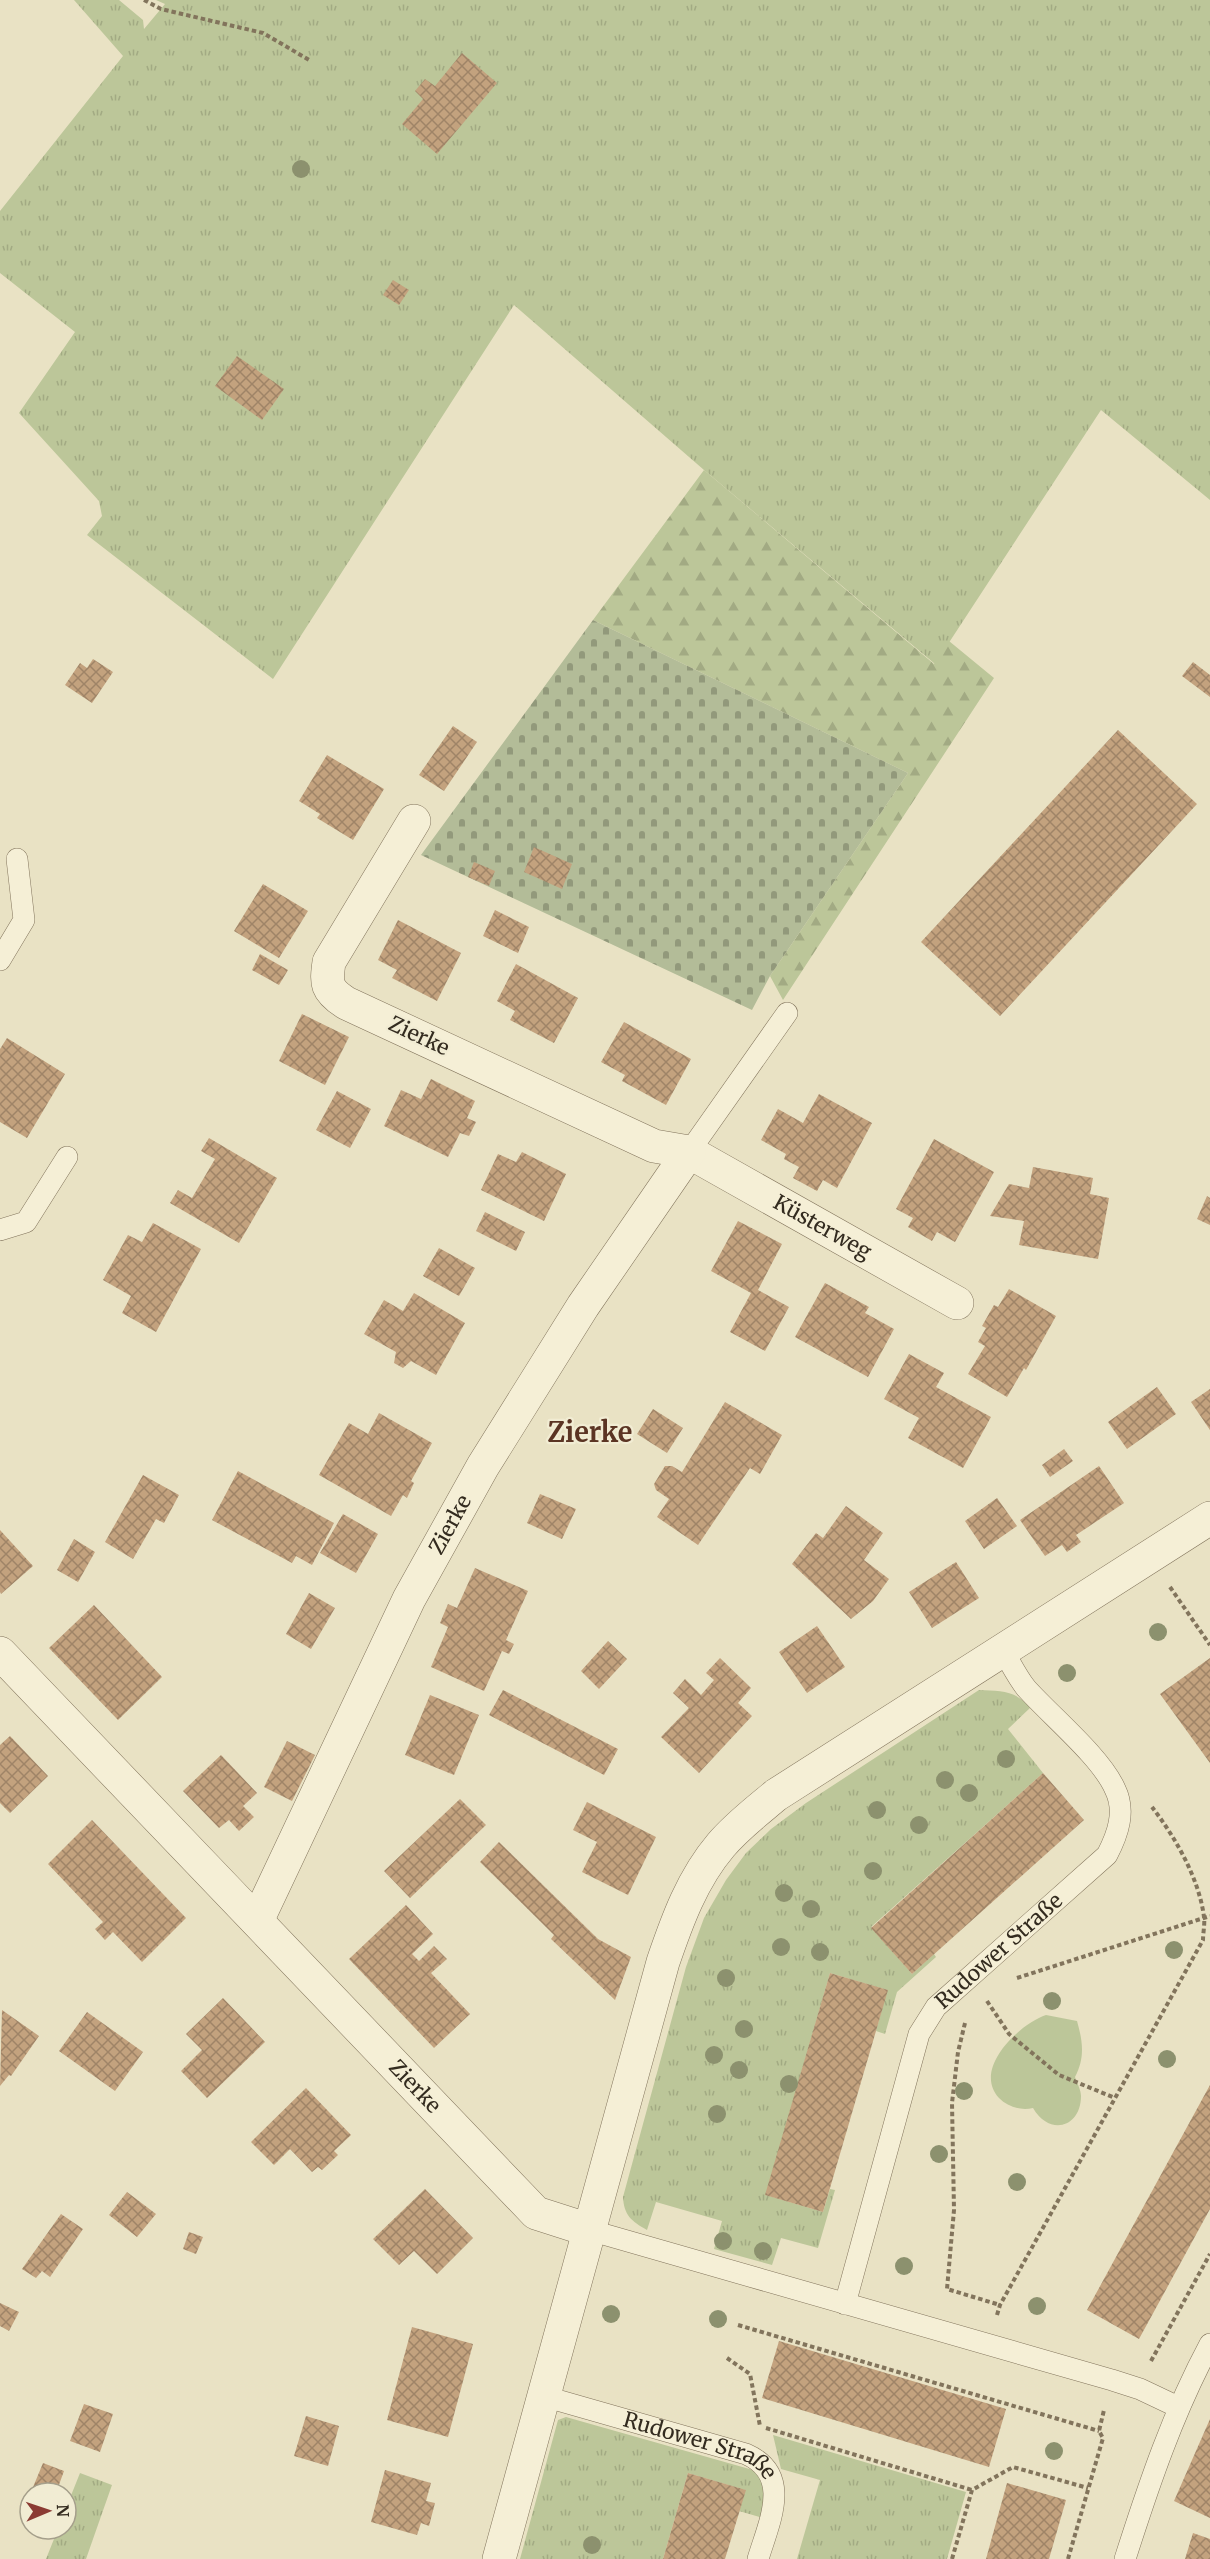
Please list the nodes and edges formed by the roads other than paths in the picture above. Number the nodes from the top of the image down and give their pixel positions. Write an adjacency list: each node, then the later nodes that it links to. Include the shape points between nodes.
1 (414, 821): 5 (street, Zierke, via 329,962 327,980 332,993 346,1003 654,1146)
2 (17, 860): 3 (lane, via 24,920)
3 (0, 960)
4 (787, 1013): 5 (lane, Zierke)
5 (688, 1152): 8 (street, Küsterweg); 12 (street, Zierke, via 583,1306 483,1466 410,1599)
6 (67, 1157): 7 (lane, via 26,1222)
7 (0, 1230)
8 (957, 1303)
9 (1210, 1518): 10 (street)
10 (1002, 1649): 13 (street, via 776,1795 720,1845 678,1919 663,1962); 14 (lane, Rudower Straße, via 1024,1686 1104,1770 1116,1790 1118,1834 1107,1855 975,1984 936,2007 919,2034)
11 (0, 1653): 12 (street, Zierke)
12 (257, 1921): 13 (street, Zierke, via 536,2213)
13 (588, 2230): 14 (lane); 16 (street)
14 (845, 2304): 17 (lane, via 1112,2380)
15 (1210, 2344): 17 (lane)
16 (543, 2396): 18 (street); 19 (lane, Rudower Straße, via 761,2461 770,2473 774,2490)
17 (1178, 2407): 20 (lane)
18 (499, 2559)
19 (758, 2559)
20 (1125, 2559)

